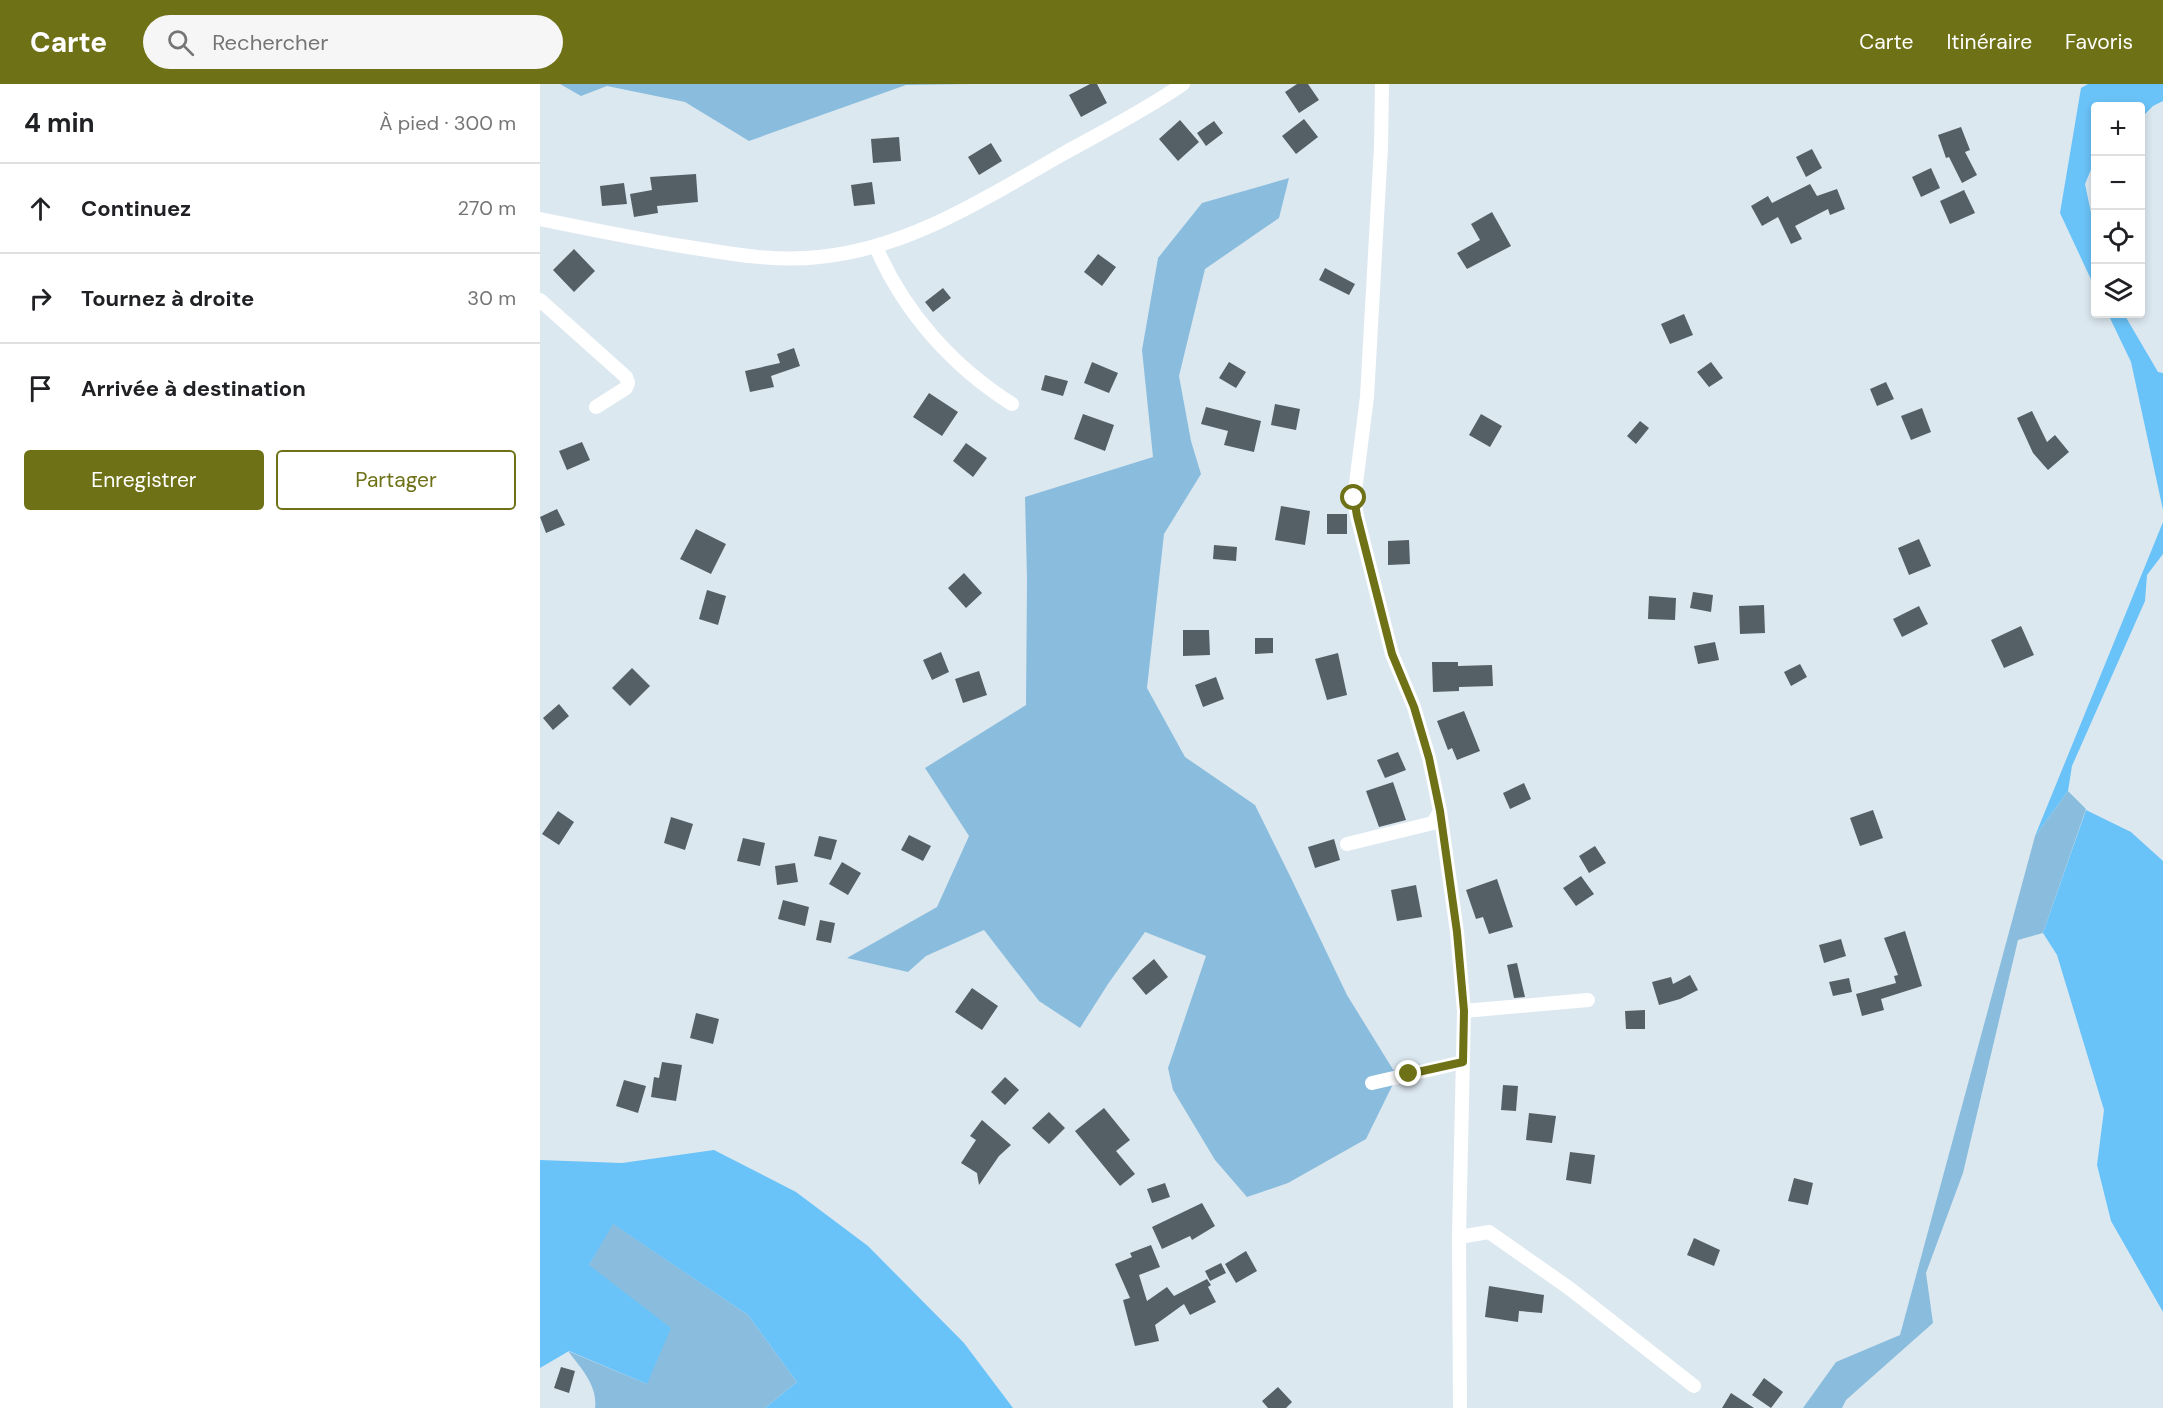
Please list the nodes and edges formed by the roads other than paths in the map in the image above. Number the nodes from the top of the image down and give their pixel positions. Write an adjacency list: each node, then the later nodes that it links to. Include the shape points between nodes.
1 (1183, 84): 4 (street, via 988,196 930,226)
2 (1382, 84): 8 (street, via 1367,397 1354,498 1392,654 1414,707)
3 (540, 219): 4 (street, via 766,258 819,258)
4 (876, 247): 6 (street, via 886,270 928,333 987,388)
5 (540, 300): 7 (street, via 626,377 626,388)
6 (1012, 404)
7 (596, 407)
8 (1440, 811): 9 (street, via 1433,823); 11 (street)
9 (1347, 844)
10 (1588, 1000): 11 (street)
11 (1464, 1011): 12 (street)
12 (1463, 1062): 13 (street); 14 (street)
13 (1372, 1083)
14 (1460, 1237): 15 (street, via 1489,1232 1569,1288); 16 (street)
15 (1694, 1386)
16 (1460, 1408)

